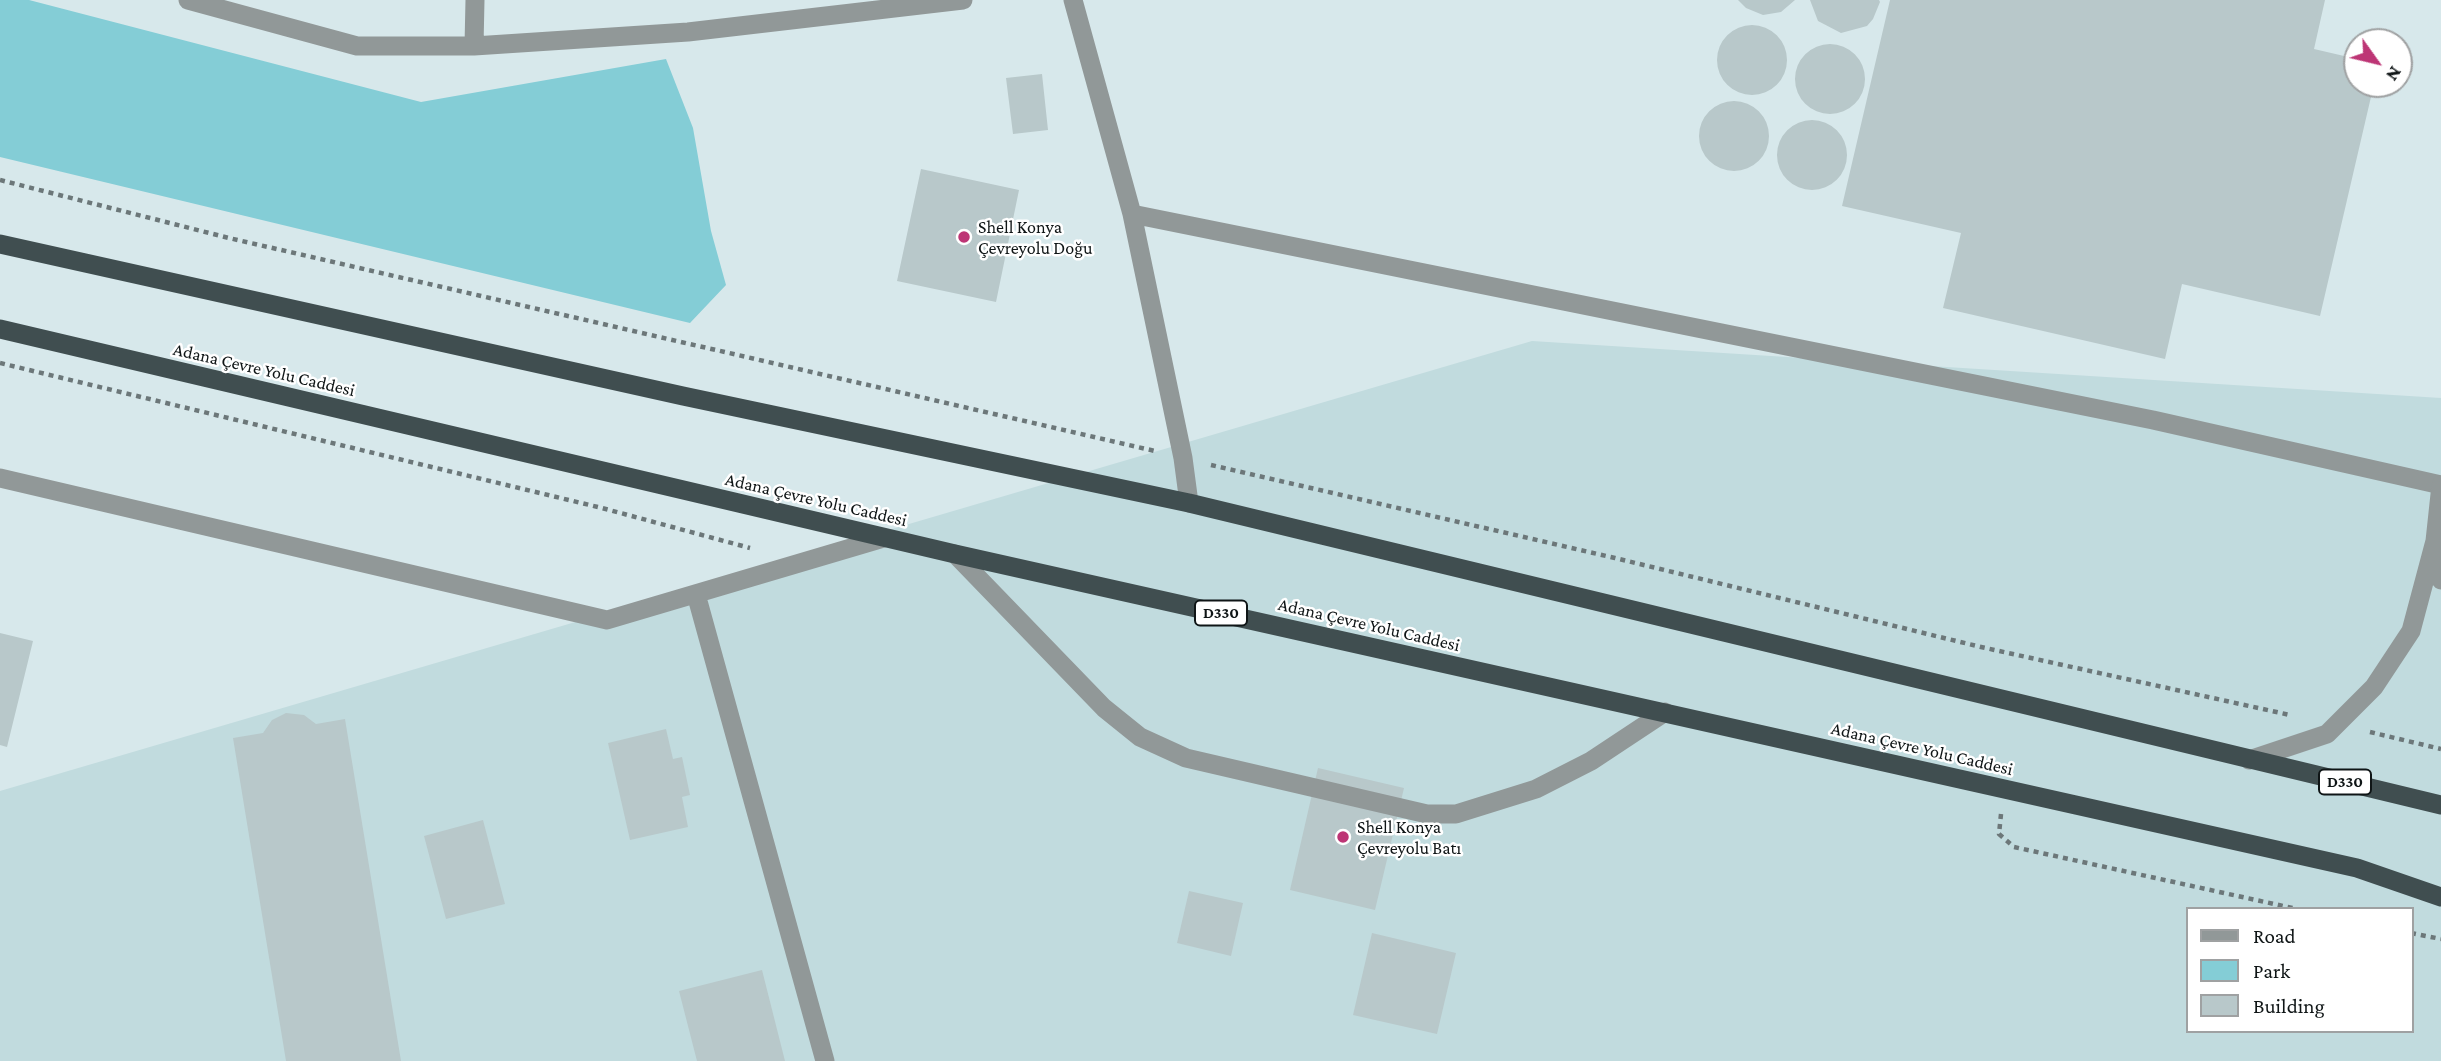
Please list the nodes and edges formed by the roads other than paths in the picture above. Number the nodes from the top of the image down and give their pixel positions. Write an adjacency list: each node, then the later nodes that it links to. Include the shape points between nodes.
1 (188, 0): 5 (street, via 357,46)
2 (475, 0): 5 (street)
3 (963, 0): 5 (street, via 688,32)
4 (1073, 0): 6 (street)
5 (474, 46)
6 (1132, 214): 10 (street, via 2153,419); 11 (street)
7 (0, 244): 11 (highway, D330)
8 (0, 329): 12 (highway, Adana Çevre Yolu Caddesi / D330)
9 (0, 478): 16 (street, via 607,620)
10 (2441, 485): 13 (street)
11 (1189, 503): 18 (highway, D330)
12 (884, 538): 14 (highway, Adana Çevre Yolu Caddesi / D330); 16 (street)
13 (2435, 541): 15 (street); 18 (street, via 2410,631 2374,687 2326,734)
14 (956, 554): 17 (highway, Adana Çevre Yolu Caddesi / D330); 17 (street, via 1104,708 1140,737 1186,758 1427,814 1456,814 1536,789 1591,761)
15 (2441, 580)
16 (696, 594): 21 (street)
17 (1665, 712): 20 (highway, Adana Çevre Yolu Caddesi / D330, via 2357,868)
18 (2249, 760): 19 (highway, D330)
19 (2441, 805)
20 (2441, 897)
21 (825, 1061)

